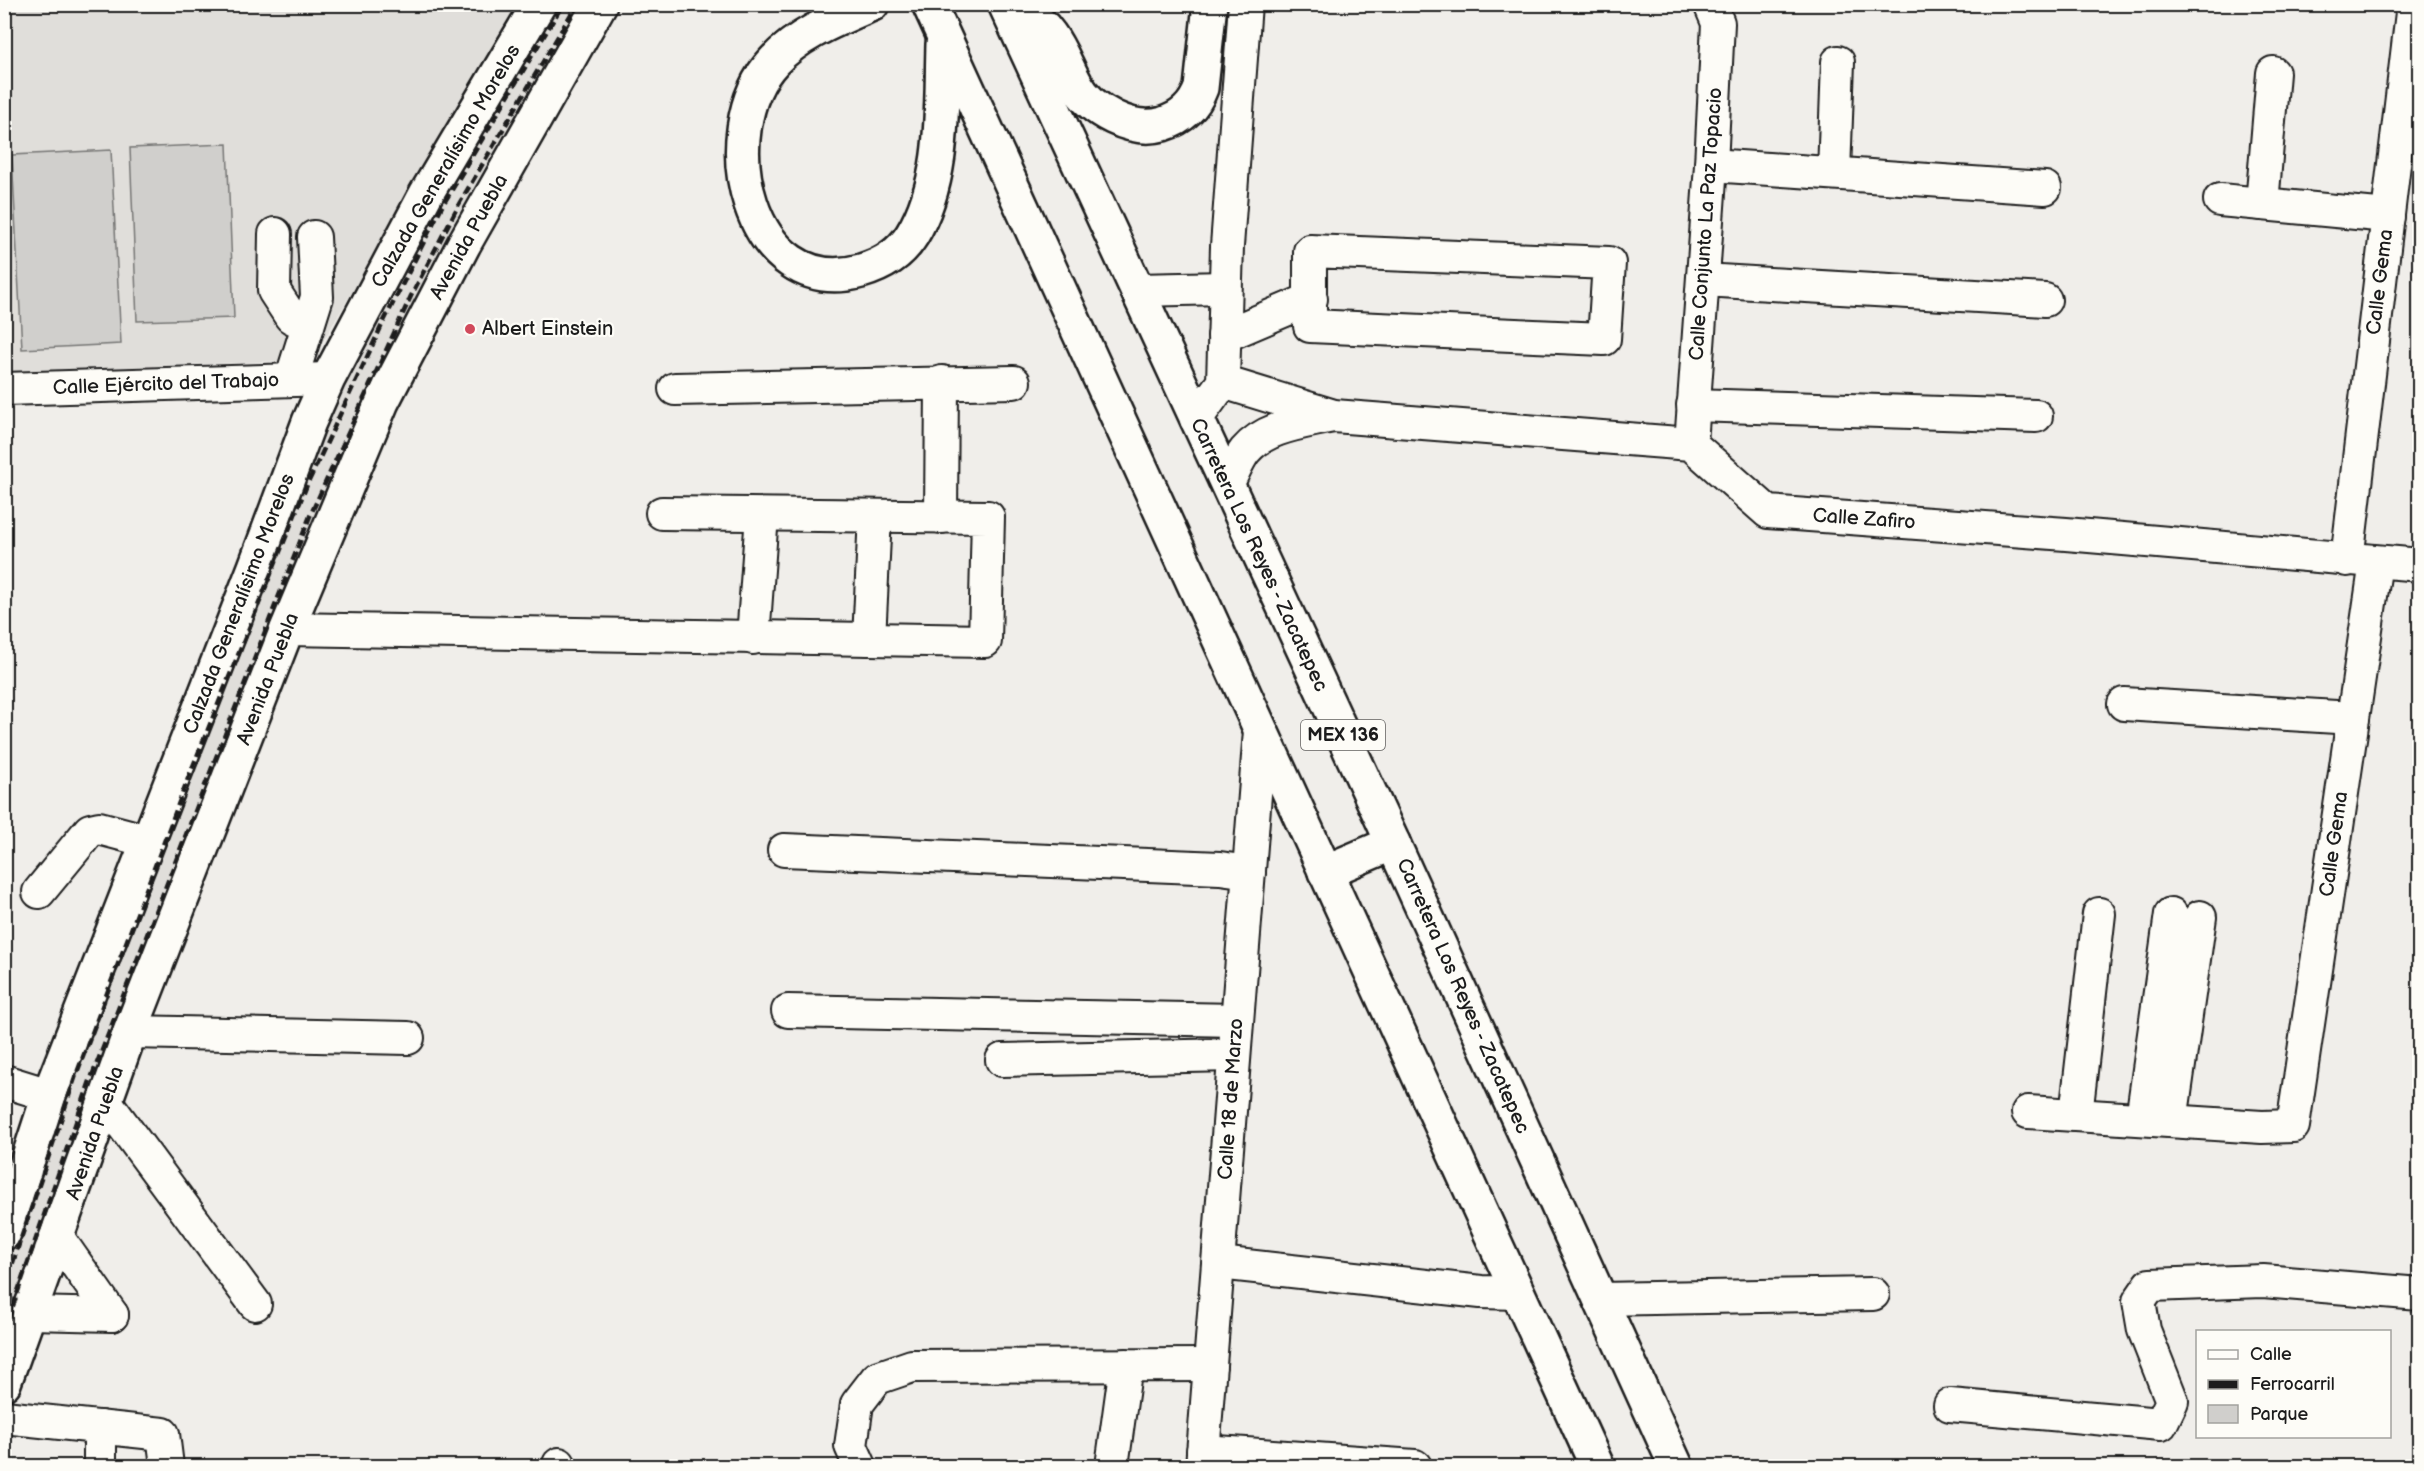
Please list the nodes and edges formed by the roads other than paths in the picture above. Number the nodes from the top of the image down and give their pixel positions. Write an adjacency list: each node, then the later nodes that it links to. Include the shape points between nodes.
1 (539, 4): 29 (main road, Calzada Generalísimo Morelos, via 426,194)
2 (600, 4): 48 (main road, Avenida Puebla, via 464,244 382,402)
3 (872, 4): 11 (main road, via 823,26 789,48 763,74 748,108 741,154 751,207 779,249 801,265 828,274 868,269 898,251 913,233 927,201 937,160)
4 (929, 4): 11 (main road)
5 (1005, 4): 24 (main road, Carretera Los Reyes - Zacatepec / MEX 136)
6 (1016, 4): 7 (main road, via 1042,24 1088,99 1117,118 1150,126 1177,118 1197,99 1202,88)
7 (1210, 4)
8 (1245, 4): 23 (street)
9 (1710, 4): 14 (street, Calle Conjunto La Paz Topacio, via 1718,23)
10 (2413, 4): 19 (street, Calle Gema)
11 (944, 36): 53 (main road)
12 (1838, 62): 15 (street)
13 (2272, 73): 18 (street)
14 (1711, 165): 15 (street); 22 (street, Calle Conjunto La Paz Topacio)
15 (1834, 173): 16 (street)
16 (2046, 188)
17 (2220, 200): 18 (street)
18 (2262, 204): 19 (street)
19 (2388, 216): 46 (street, Calle Gema)
20 (275, 234): 27 (street, via 274,291 291,316)
21 (314, 237): 27 (street, via 317,297)
22 (1703, 280): 26 (street); 36 (street, Calle Conjunto La Paz Topacio)
23 (1226, 288): 24 (street); 28 (street)
24 (1137, 290): 39 (main road, Carretera Los Reyes - Zacatepec / MEX 136)
25 (1311, 299): 25 (street, via 1310,326 1604,339 1609,263 1310,251); 28 (street)
26 (2045, 300)
27 (308, 325): 30 (street)
28 (1224, 336): 33 (street)
29 (328, 379): 30 (street, Calle Ejército del Trabajo); 54 (main road, Calzada Generalísimo Morelos)
30 (291, 381): 34 (street, Calle Ejército del Trabajo)
31 (942, 382): 32 (street); 35 (street); 45 (street)
32 (1014, 382)
33 (1222, 382): 37 (street); 39 (street)
34 (4, 389)
35 (675, 389)
36 (1693, 405): 38 (street); 40 (street, Calle Conjunto La Paz Topacio)
37 (1334, 416): 40 (street); 41 (street, via 1261,436 1244,452)
38 (2036, 416)
39 (1196, 419): 41 (main road, Carretera Los Reyes - Zacatepec / MEX 136)
40 (1691, 444): 46 (street, Calle Zafiro, via 1768,512)
41 (1227, 484): 55 (main road, Carretera Los Reyes - Zacatepec / MEX 136)
42 (662, 513): 43 (street)
43 (762, 514): 44 (street); 49 (street)
44 (876, 516): 45 (street); 50 (street)
45 (941, 517): 50 (street, via 988,517 985,641)
46 (2361, 561): 47 (street, Calle Zafiro); 52 (street, Calle Gema)
47 (2420, 565)
48 (287, 628): 49 (street); 64 (main road, Avenida Puebla)
49 (753, 638): 50 (street)
50 (869, 639)
51 (2124, 704): 52 (street)
52 (2353, 718): 73 (street, Calle Gema, via 2293,1126)
53 (1260, 731): 57 (street, Calle 18 de Marzo); 58 (main road)
54 (147, 841): 59 (street, via 99,828 90,830); 69 (main road, Calzada Generalísimo Morelos)
55 (1393, 843): 58 (main road); 80 (main road, Carretera Los Reyes - Zacatepec / MEX 136)
56 (784, 850): 57 (street)
57 (1249, 872): 63 (street, Calle 18 de Marzo)
58 (1325, 872): 77 (main road)
59 (39, 892)
60 (2099, 914): 72 (street)
61 (2186, 916): 73 (street)
62 (788, 1011): 63 (street)
63 (1237, 1020): 66 (street, Calle 18 de Marzo)
64 (130, 1032): 65 (street); 70 (main road, Avenida Puebla)
65 (408, 1038)
66 (1234, 1055): 67 (street); 76 (street, Calle 18 de Marzo)
67 (1002, 1060)
68 (4, 1081): 69 (street)
69 (49, 1095): 74 (main road, Calzada Generalísimo Morelos)
70 (106, 1102): 75 (main road, Avenida Puebla); 81 (street)
71 (2028, 1112): 72 (street)
72 (2076, 1115): 73 (street)
73 (2157, 1120)
74 (4, 1233)
75 (58, 1238): 82 (main road, Avenida Puebla); 82 (street, via 112,1315)
76 (1219, 1263): 77 (street); 84 (street, Calle 18 de Marzo)
77 (1517, 1293): 95 (main road)
78 (1873, 1294): 80 (street)
79 (2420, 1294): 86 (street, via 2264,1281 2150,1285 2139,1301 2144,1330 2172,1401 2161,1424)
80 (1600, 1299): 96 (main road, Carretera Los Reyes - Zacatepec / MEX 136)
81 (255, 1304)
82 (31, 1313): 85 (main road, Avenida Puebla)
83 (1126, 1365): 84 (street); 92 (street, via 912,1366 877,1378 857,1404 851,1446); 93 (street)
84 (1210, 1365): 89 (street, Calle 18 de Marzo)
85 (4, 1383)
86 (1950, 1406)
87 (4, 1417): 88 (street)
88 (100, 1427): 90 (street); 91 (street, via 163,1434)
89 (1202, 1459): 94 (street)
90 (100, 1467)
91 (167, 1467)
92 (860, 1467)
93 (1112, 1467)
94 (1415, 1467)
95 (1597, 1467)
96 (1676, 1467)

